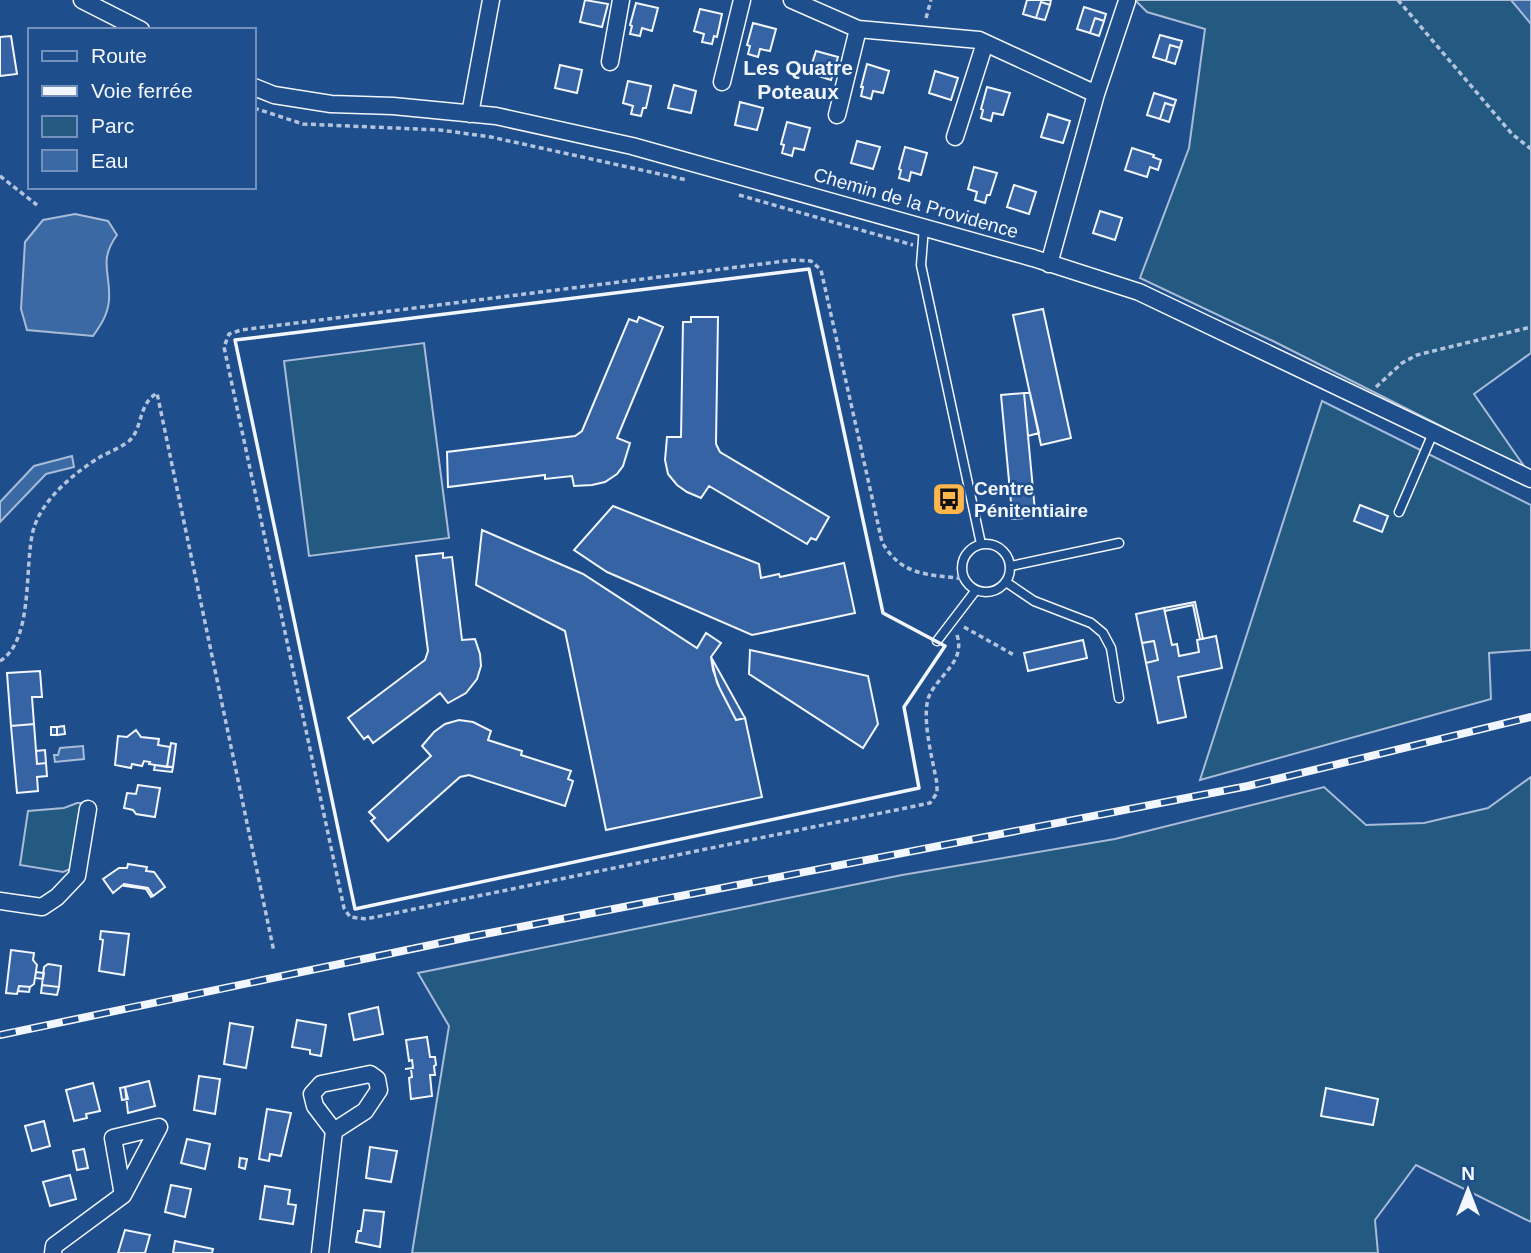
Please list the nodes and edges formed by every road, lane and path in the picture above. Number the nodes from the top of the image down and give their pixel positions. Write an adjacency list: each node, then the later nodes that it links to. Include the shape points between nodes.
1 (82, 0): 8 (street)
2 (491, 0): 16 (street)
3 (621, 0): 11 (street)
4 (742, 0): 12 (street)
5 (792, 0): 9 (street)
6 (1398, 0): 19 (path, via 1512,134)
7 (1127, 1): 14 (street)
8 (137, 28)
9 (858, 29): 10 (street); 17 (street)
10 (985, 43): 14 (street); 18 (street)
11 (610, 62)
12 (722, 82)
13 (256, 89): 16 (street, Chemin de la Providence, via 331,104)
14 (1097, 94): 26 (street)
15 (256, 109): 21 (path, via 303,124 491,136)
16 (470, 114): 24 (street, Chemin de la Providence, via 632,146)
17 (837, 115)
18 (955, 137)
19 (1531, 149)
20 (0, 176): 23 (path)
21 (694, 182)
22 (734, 193): 25 (path)
23 (37, 205)
24 (924, 227): 25 (lane); 26 (street, Chemin de la Providence)
25 (922, 248): 33 (lane, via 921,265)
26 (1049, 264): 28 (street, Chemin de la Providence, via 1139,292)
27 (1531, 327): 28 (path, via 1417,355)
28 (1363, 399): 29 (street, Chemin de la Providence)
29 (1433, 433): 30 (street, Chemin de la Providence); 31 (lane)
30 (1531, 479)
31 (1399, 512)
32 (1119, 543): 34 (lane)
33 (981, 544): 34 (lane, via 998,546); 35 (lane, via 964,557)
34 (1011, 566): 36 (lane)
35 (965, 579): 37 (lane); 38 (path, via 911,570 891,558 882,542 821,270 811,261 241,331 229,334 224,346 344,908 350,917 366,919 930,803 937,784 926,718 930,694 957,658 959,642)
36 (1006, 582): 37 (lane, via 992,591); 42 (lane, via 1034,601 1091,623 1103,633 1111,648)
37 (976, 590): 38 (lane)
38 (953, 621): 39 (lane); 40 (path)
39 (937, 642)
40 (1014, 655)
41 (0, 661): 45 (path, via 10,654 21,630 34,528 50,499 83,467 131,438 148,398 157,393)
42 (1119, 698)
43 (88, 809): 44 (street, via 77,876 57,897 42,907)
44 (0, 901)
45 (274, 953)
46 (334, 1131): 49 (street)
47 (123, 1195): 48 (street, via 54,1246)
48 (53, 1253)
49 (320, 1253)

